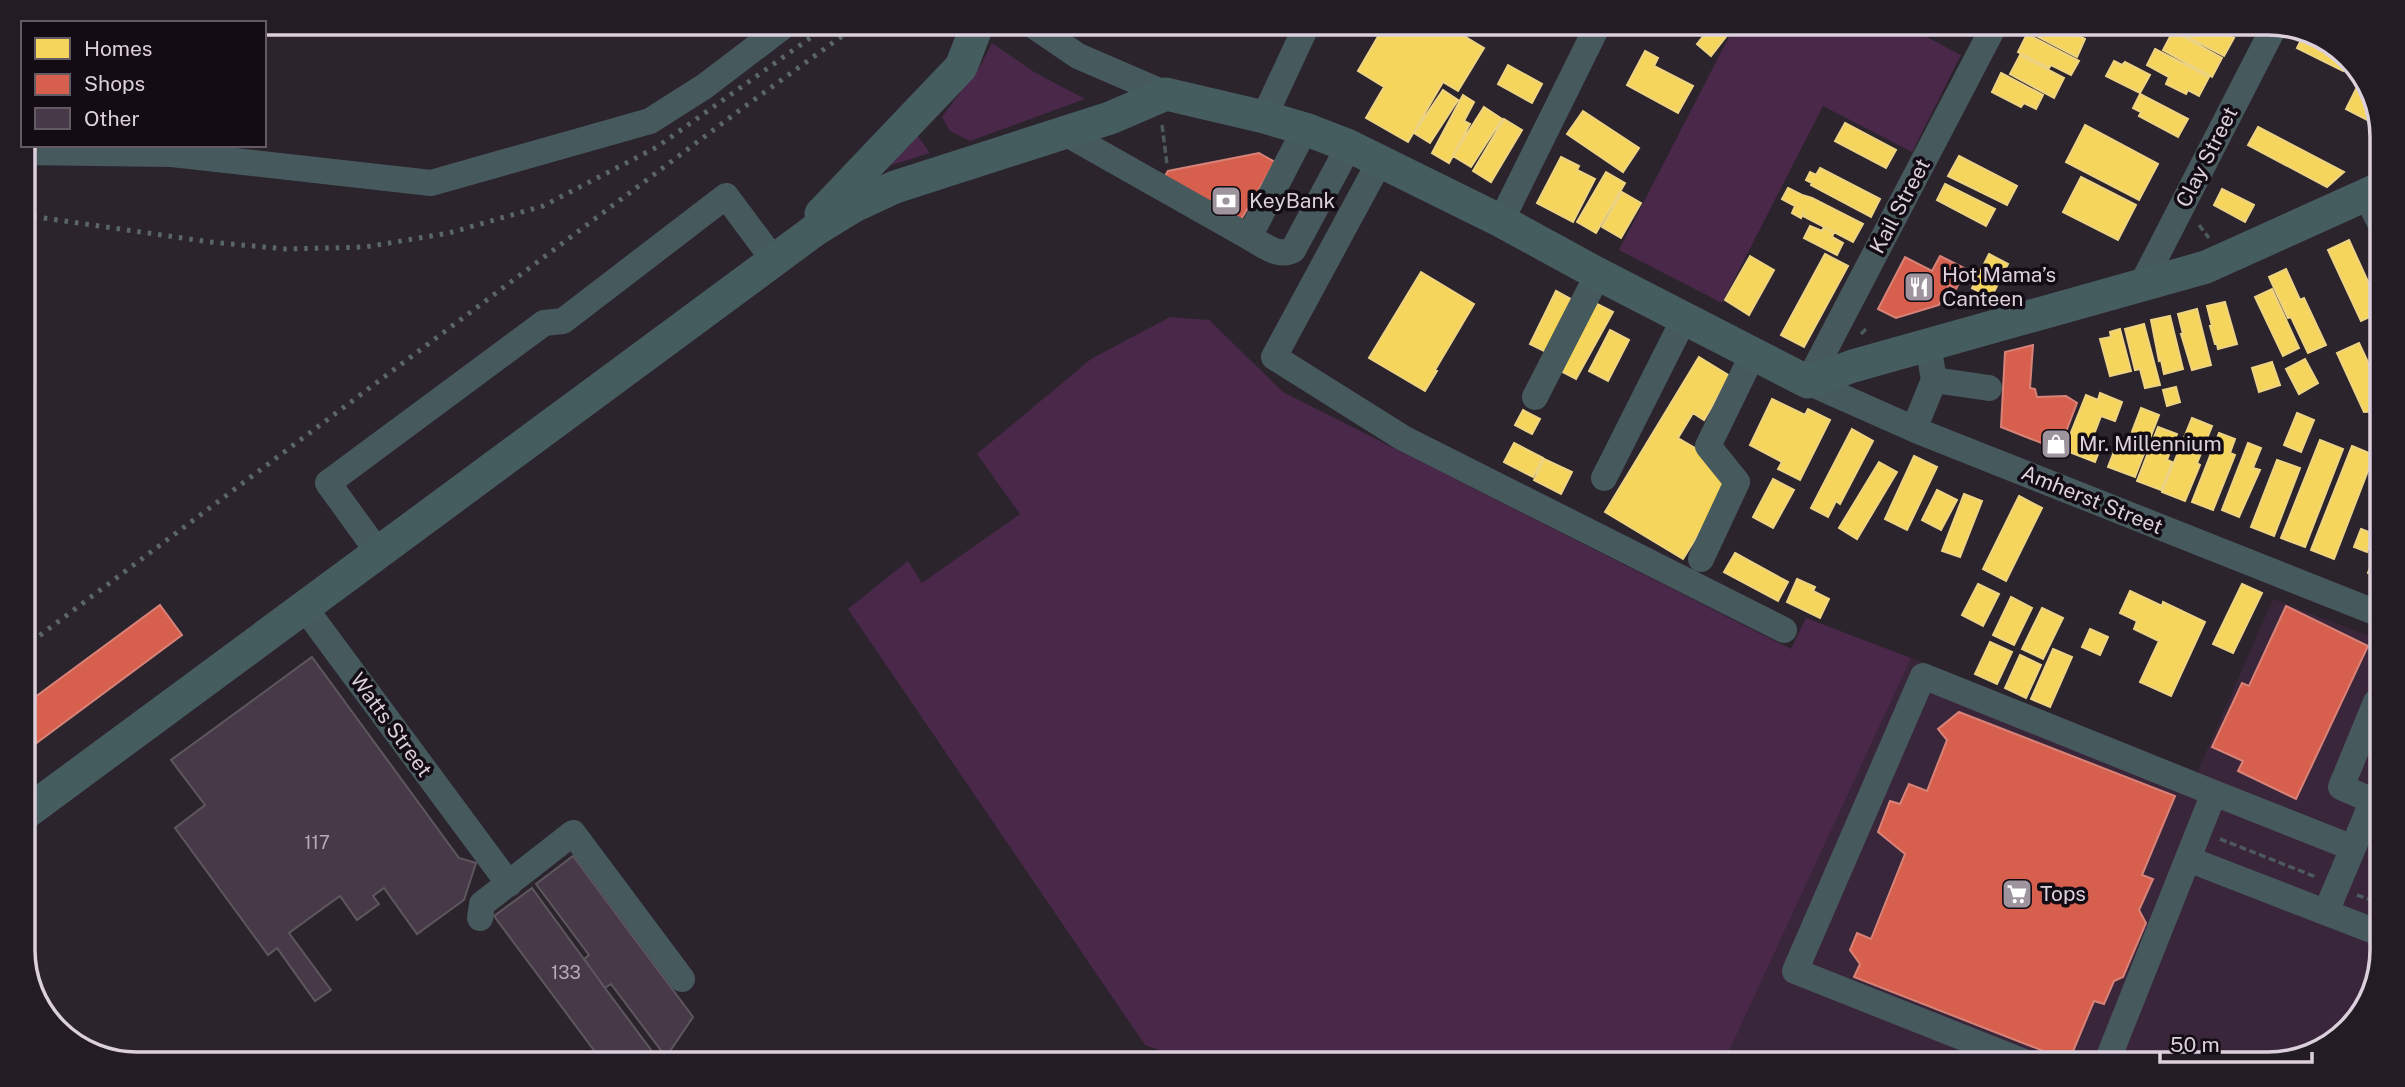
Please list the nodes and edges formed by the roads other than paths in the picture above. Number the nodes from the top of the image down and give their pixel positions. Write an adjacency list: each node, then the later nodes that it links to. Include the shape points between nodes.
1 (772, 35): 13 (street, via 650,121 431,183 172,154)
2 (973, 35): 18 (main road, via 961,67)
3 (1047, 35): 8 (street)
4 (1302, 35): 9 (street)
5 (1593, 35): 16 (street)
6 (1989, 35): 25 (street, Kail Street)
7 (2270, 35): 20 (street, Clay Street)
8 (1164, 108): 9 (main road); 11 (main road, via 1110,118)
9 (1264, 117): 10 (main road)
10 (1305, 129): 12 (main road); 17 (street)
11 (1065, 133): 17 (street); 18 (main road, via 895,187 854,206)
12 (1349, 146): 14 (main road); 17 (street, via 1293,250 1280,253)
13 (35, 152)
14 (1380, 161): 16 (main road); 34 (street, via 1274,357 1403,438)
15 (2370, 193): 20 (main road, via 2206,267)
16 (1501, 220): 19 (main road)
17 (1249, 237)
18 (782, 253): 30 (main road); 30 (street, via 726,196 563,321 544,323 468,379 327,484)
19 (1598, 274): 21 (main road); 27 (street)
20 (2142, 284): 22 (main road)
21 (1684, 319): 23 (main road); 29 (street)
22 (1928, 345): 24 (street); 25 (main road)
23 (1753, 354): 25 (main road); 31 (street, via 1708,446 1737,482)
24 (1934, 380): 26 (street); 28 (street)
25 (1808, 382): 28 (street, Amherst Street)
26 (1989, 388)
27 (1535, 397)
28 (1914, 429): 33 (street, Amherst Street)
29 (1604, 478)
30 (378, 552): 32 (main road)
31 (1701, 559)
32 (304, 607): 38 (main road); 42 (street, Watts Street)
33 (2370, 610)
34 (1784, 630)
35 (2370, 717): 37 (street, via 2341,787)
36 (2214, 793): 40 (street); 41 (street); 47 (street, via 1923,676 1795,971)
37 (2370, 805)
38 (35, 806)
39 (2370, 813): 40 (street)
40 (2353, 848): 43 (street)
41 (2188, 859): 43 (street); 48 (street)
42 (509, 884): 44 (street, via 482,904); 46 (street, via 573,833)
43 (2326, 912): 45 (street)
44 (480, 918)
45 (2370, 929)
46 (682, 979)
47 (1998, 1052)
48 (2111, 1052)

